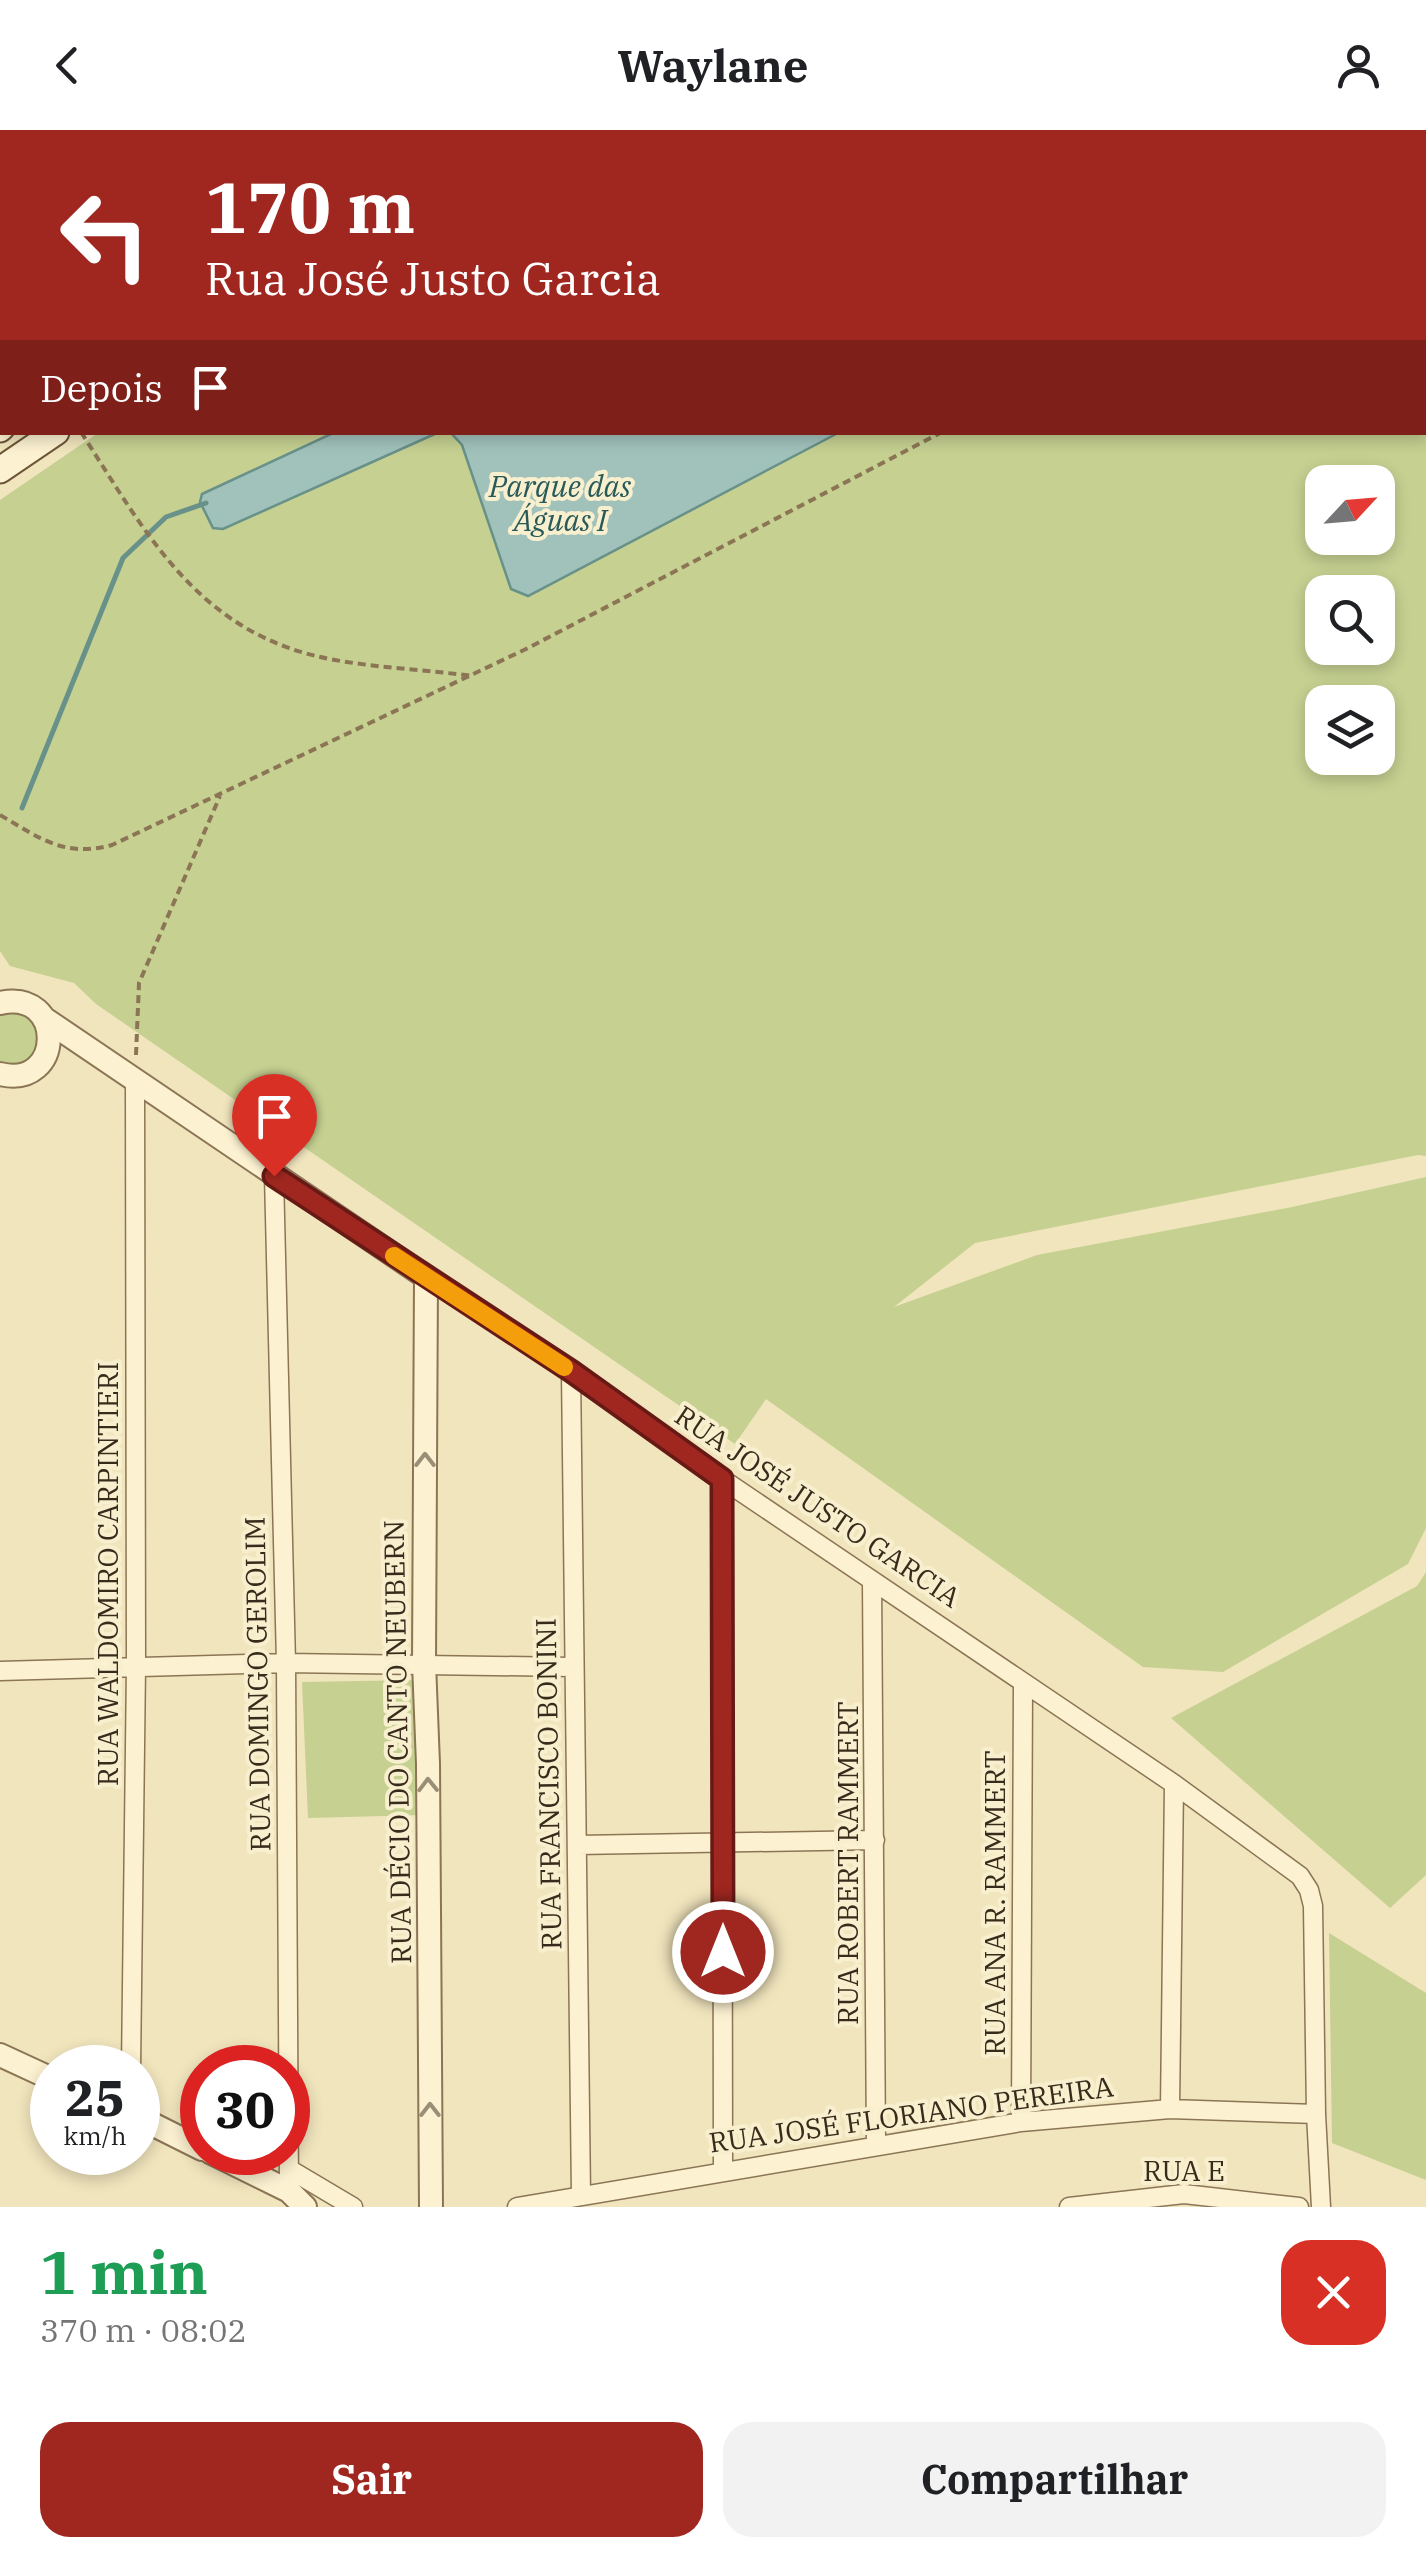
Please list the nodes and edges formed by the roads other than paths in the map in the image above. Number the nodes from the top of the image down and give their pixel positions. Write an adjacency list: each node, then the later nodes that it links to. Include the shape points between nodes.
1 (52, 435): 2 (main road)
2 (0, 470)
3 (5, 997): 4 (street, RUA JOSÉ JUSTO GARCIA)
4 (45, 1019): 5 (street, RUA JOSÉ JUSTO GARCIA); 6 (street)
5 (99, 1054): 6 (street); 8 (street, RUA JOSÉ JUSTO GARCIA)
6 (46, 1055): 7 (street, via 29,1072)
7 (0, 1074)
8 (135, 1081): 9 (street, RUA JOSÉ JUSTO GARCIA); 16 (street, RUA WALDOMIRO CARPINTIERI)
9 (274, 1176): 10 (street, RUA JOSÉ JUSTO GARCIA); 14 (street, RUA DOMINGO GEROLIM)
10 (426, 1277): 11 (street, RUA JOSÉ JUSTO GARCIA); 15 (street, RUA DÉCIO DO CANTO NEUBERN, one-way to 10)
11 (571, 1371): 12 (street, RUA JOSÉ JUSTO GARCIA); 17 (street, RUA FRANCISCO BONINI)
12 (722, 1479): 13 (street, RUA JOSÉ JUSTO GARCIA); 22 (street)
13 (872, 1580): 19 (street, RUA JOSÉ JUSTO GARCIA); 21 (street, RUA ROBERT RAMMERT)
14 (286, 1664): 15 (street); 16 (street); 33 (street, RUA DOMINGO GEROLIM)
15 (424, 1664): 17 (street); 36 (street, RUA DÉCIO DO CANTO NEUBERN, one-way to 15)
16 (136, 1666): 18 (street); 24 (street, RUA WALDOMIRO CARPINTIERI)
17 (572, 1667): 23 (street, RUA FRANCISCO BONINI)
18 (0, 1672)
19 (1023, 1684): 20 (street, RUA JOSÉ JUSTO GARCIA); 29 (street, RUA ANA R. RAMMERT)
20 (1174, 1784): 27 (street); 28 (street, RUA JOSÉ JUSTO GARCIA, via 1300,1876 1309,1890)
21 (875, 1840): 22 (street); 30 (street, RUA ROBERT RAMMERT)
22 (723, 1843): 23 (street); 31 (street)
23 (578, 1845): 34 (street, RUA FRANCISCO BONINI)
24 (130, 2045)
25 (0, 2055): 26 (street)
26 (30, 2069)
27 (1170, 2109): 28 (street, RUA JOSÉ FLORIANO PEREIRA); 29 (street, RUA JOSÉ FLORIANO PEREIRA)
28 (1316, 2114): 40 (street)
29 (1021, 2122): 30 (street, RUA JOSÉ FLORIANO PEREIRA)
30 (876, 2146): 31 (street, RUA JOSÉ FLORIANO PEREIRA)
31 (723, 2171): 34 (street, RUA JOSÉ FLORIANO PEREIRA)
32 (263, 2175): 33 (street)
33 (295, 2189): 35 (street)
34 (581, 2196): 37 (street, RUA JOSÉ FLORIANO PEREIRA)
35 (353, 2207)
36 (430, 2207)
37 (517, 2207)
38 (1069, 2207): 39 (street, RUA E, via 1184,2194)
39 (1299, 2207)
40 (1320, 2207)

